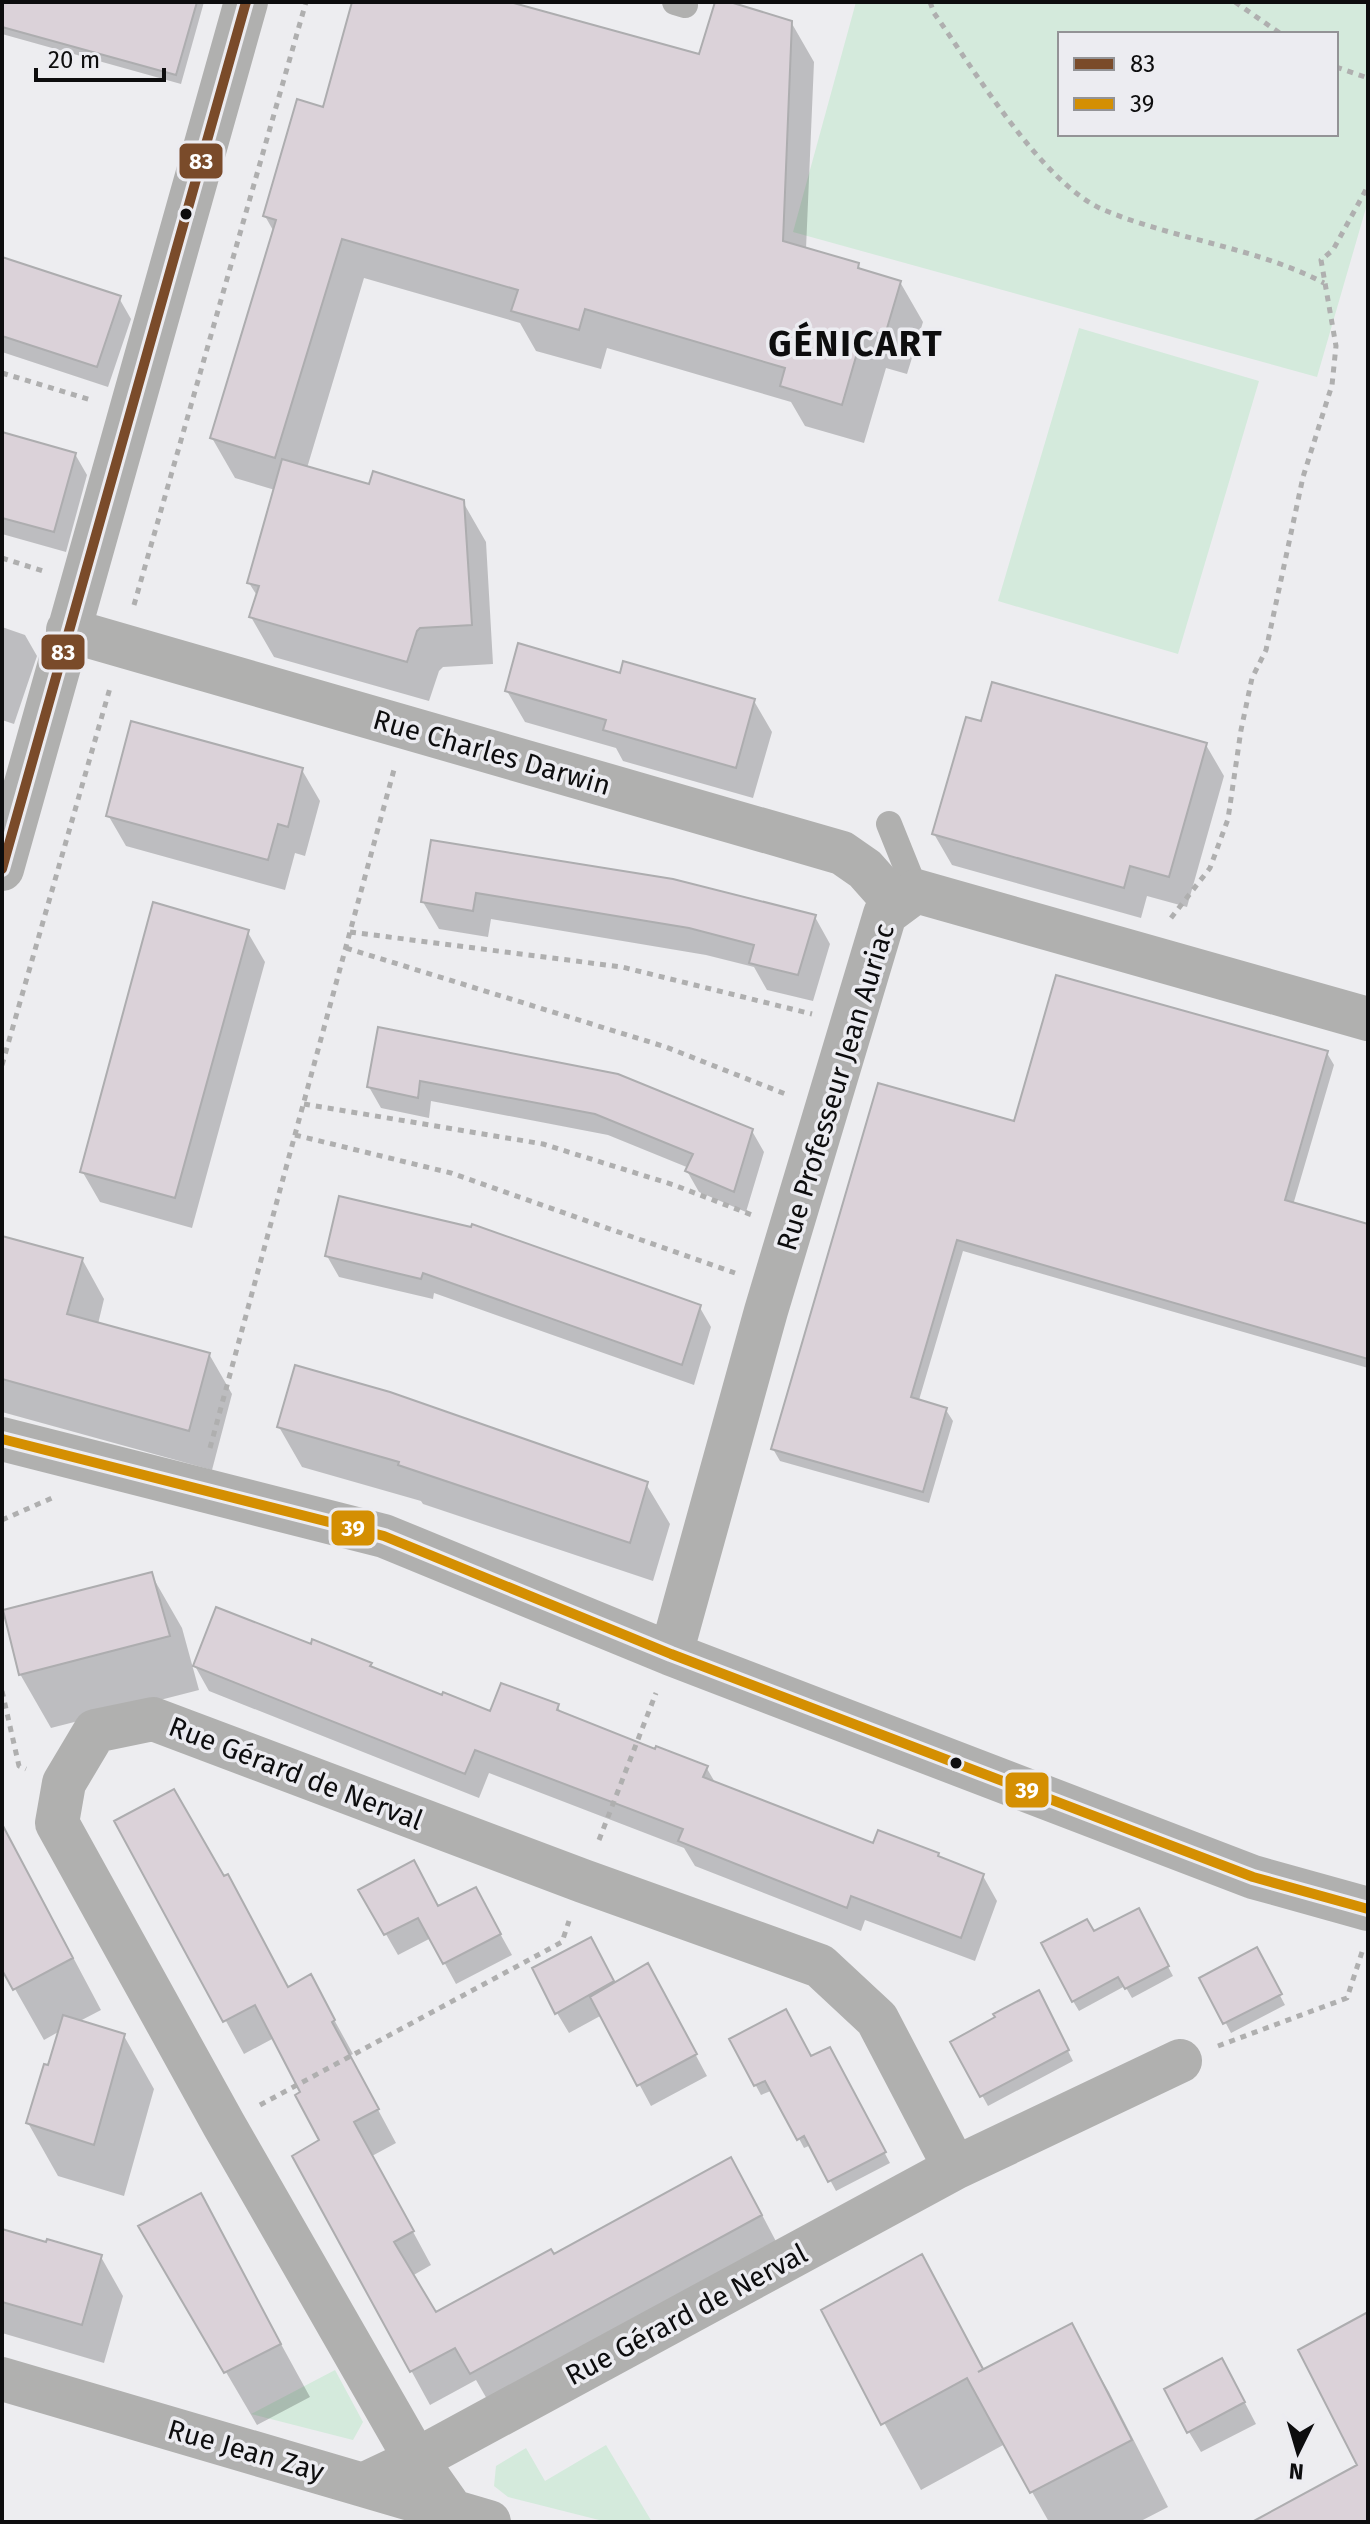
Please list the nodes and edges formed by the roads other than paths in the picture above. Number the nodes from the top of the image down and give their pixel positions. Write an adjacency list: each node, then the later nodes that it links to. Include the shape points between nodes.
1 (246, 2): 2 (street)
2 (68, 630): 4 (street); 5 (street, Rue Charles Darwin, via 842,853)
3 (889, 824): 5 (lane)
4 (2, 869)
5 (906, 898): 6 (street, Rue Professeur Jean Auriac, via 1152,958); 8 (street, Rue Professeur Jean Auriac, via 885,914)
6 (1368, 1019)
7 (2, 1439): 8 (street, via 384,1536)
8 (671, 1654): 9 (street, via 1253,1877)
9 (1366, 1927)
10 (1180, 2061): 11 (street, Rue Gérard de Nerval)
11 (955, 2168): 13 (street, Rue Gérard de Nerval); 13 (street, Rue Gérard de Nerval, via 877,2019 820,1966 153,1719 95,1731 64,1783 57,1823)
12 (2, 2379): 14 (street, Rue Jean Zay)
13 (416, 2460): 14 (street, Rue Gérard de Nerval); 15 (street, Rue Gérard de Nerval)
14 (363, 2485): 15 (street, Rue Jean Zay)
15 (470, 2516)

